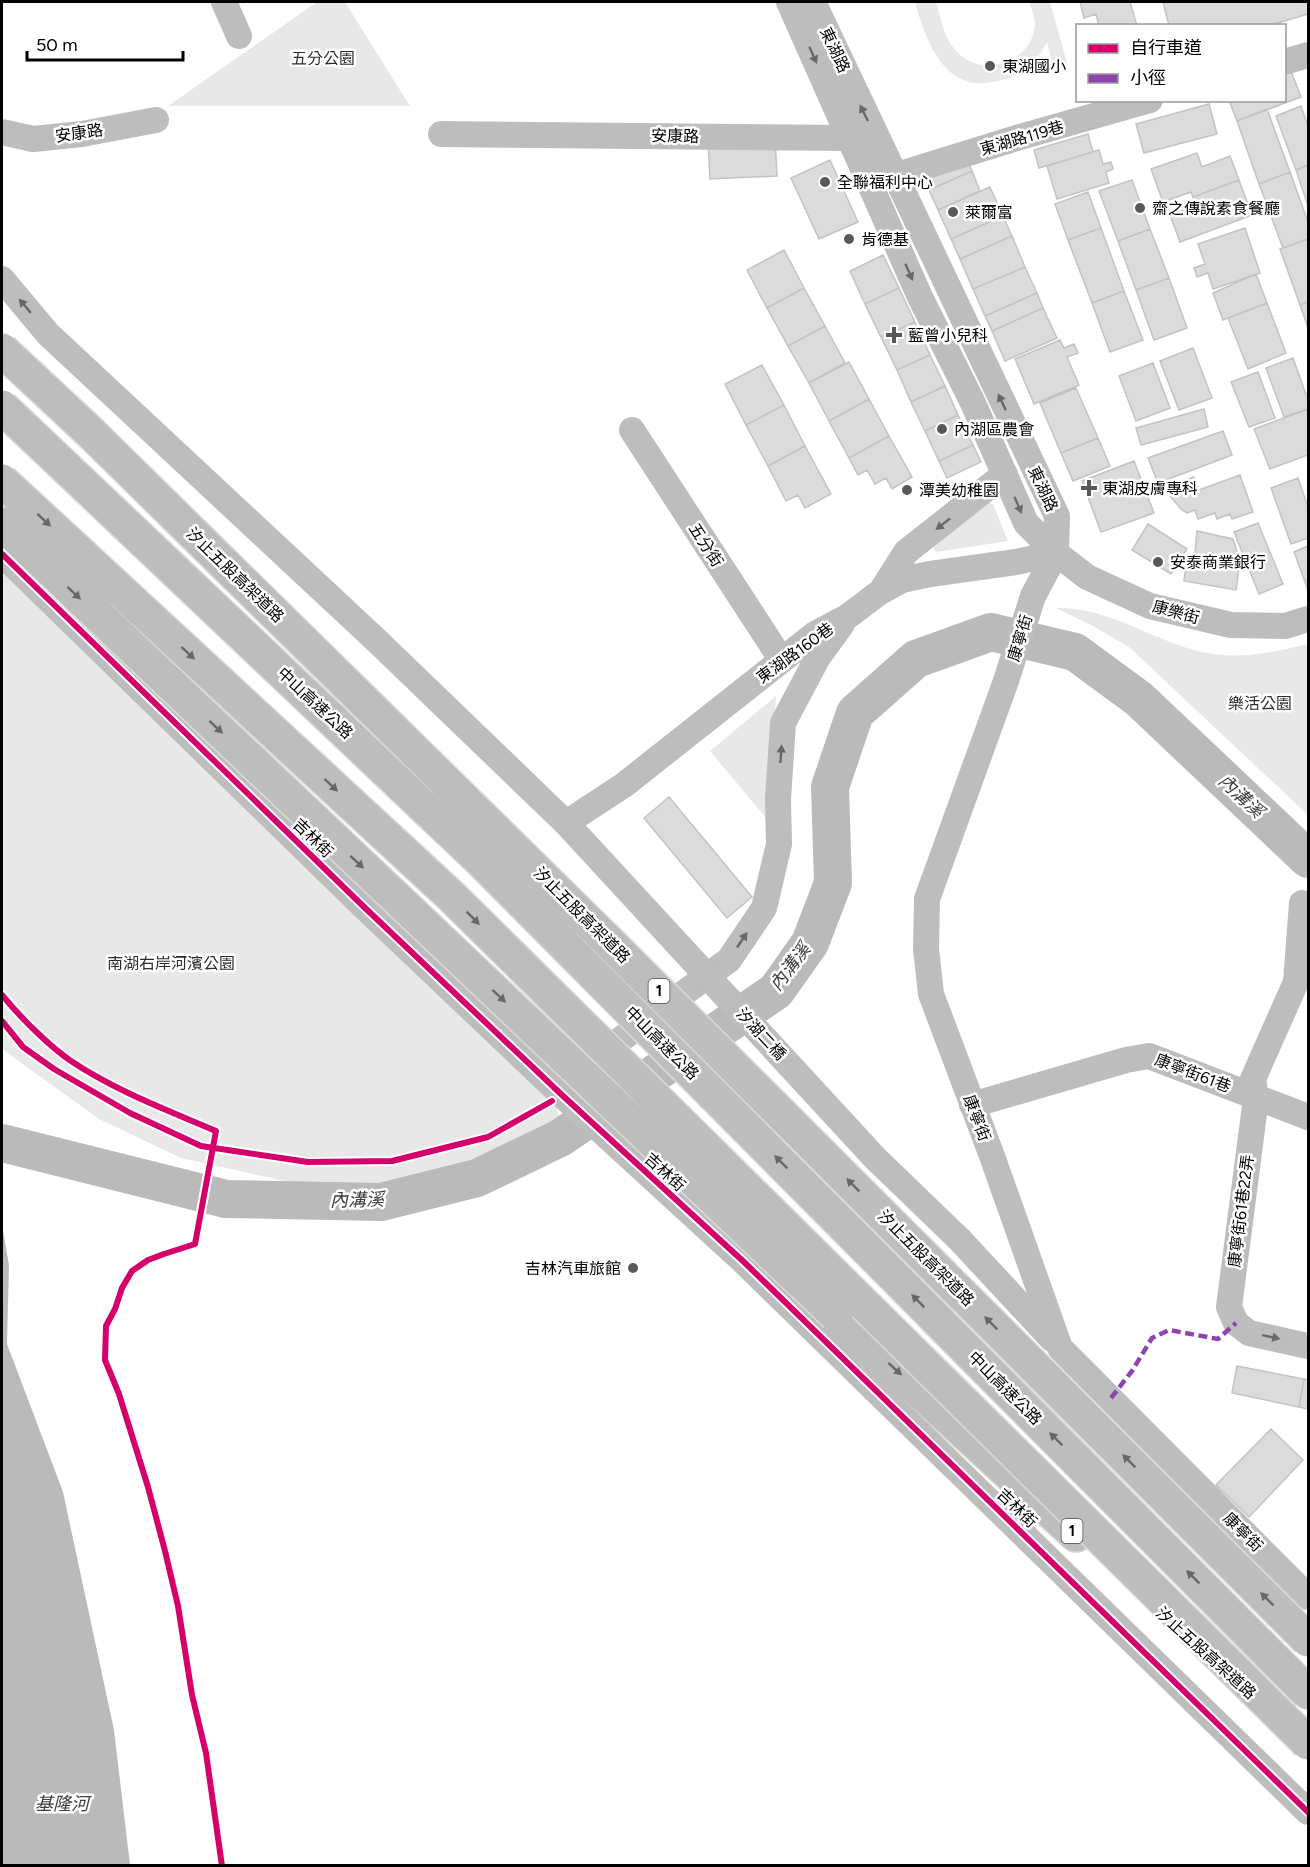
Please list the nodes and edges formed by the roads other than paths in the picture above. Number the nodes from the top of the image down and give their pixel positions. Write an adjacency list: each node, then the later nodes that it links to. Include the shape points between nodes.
1 (224, 2): 4 (street)
2 (789, 2): 11 (street, 東湖路, one-way to 11)
3 (813, 2): 12 (street, 東湖路, one-way to 3)
4 (239, 36)
5 (1308, 56): 6 (street)
6 (1286, 62)
7 (1143, 102): 12 (street, 東湖路119巷)
8 (156, 120): 9 (street, 安康路, via 33,139)
9 (2, 132)
10 (441, 134): 11 (street, 安康路)
11 (848, 138): 12 (street); 17 (street, 東湖路, one-way to 17)
12 (894, 176): 21 (street, 東湖路, one-way to 12, via 1057,516)
13 (2, 279): 26 (street, 汐湖二橋, one-way to 13, via 48,334)
14 (2, 350): 35 (highway, 汐止五股高架道路 / 1, one-way to 14, bridge, via 612,945)
15 (2, 407): 36 (highway, 中山高速公路 / 1, one-way to 15, bridge, via 480,860)
16 (632, 430): 25 (street, 五分街)
17 (1005, 474): 21 (street, 東湖路, one-way to 21, via 1026,523); 22 (street, one-way to 22, via 906,552)
18 (2, 480): 37 (highway, 1, one-way to 37, bridge, via 451,896)
19 (2, 524): 37 (highway, 汐止五股高架道路 / 1, one-way to 37, bridge, via 836,1316)
20 (2, 554): 28 (street, 吉林街)
21 (1056, 554): 22 (street, 東湖路160巷, via 902,580); 24 (street, 康樂街, via 1087,577 1150,606 1231,626 1285,626); 30 (street, 康寧街, via 1031,602 927,899 926,949 931,994)
22 (880, 592): 23 (street, 東湖路160巷)
23 (847, 617): 25 (street, 東湖路160巷); 28 (street, one-way to 23, via 700,979 729,960 764,908 779,844 783,723 818,657)
24 (1308, 620)
25 (781, 659): 26 (street, 東湖路160巷, via 632,778)
26 (566, 823): 33 (street, 汐湖二橋, bridge, via 875,1158 960,1240)
27 (1302, 903): 29 (street, 康寧街61巷22弄, via 1296,982 1252,1079)
28 (561, 1094): 38 (street, 吉林街, via 744,1262)
29 (1256, 1098): 30 (street, 康寧街61巷, via 1149,1056); 31 (street, 康寧街61巷); 32 (street, 康寧街61巷22弄, one-way to 32, via 1229,1307 1236,1323 1249,1333)
30 (972, 1105): 33 (street, 康寧街)
31 (1308, 1117)
32 (1308, 1346)
33 (1060, 1348): 34 (street, 康寧街)
34 (1308, 1597)
35 (1308, 1640)
36 (1308, 1693)
37 (1308, 1745)
38 (1308, 1812)

